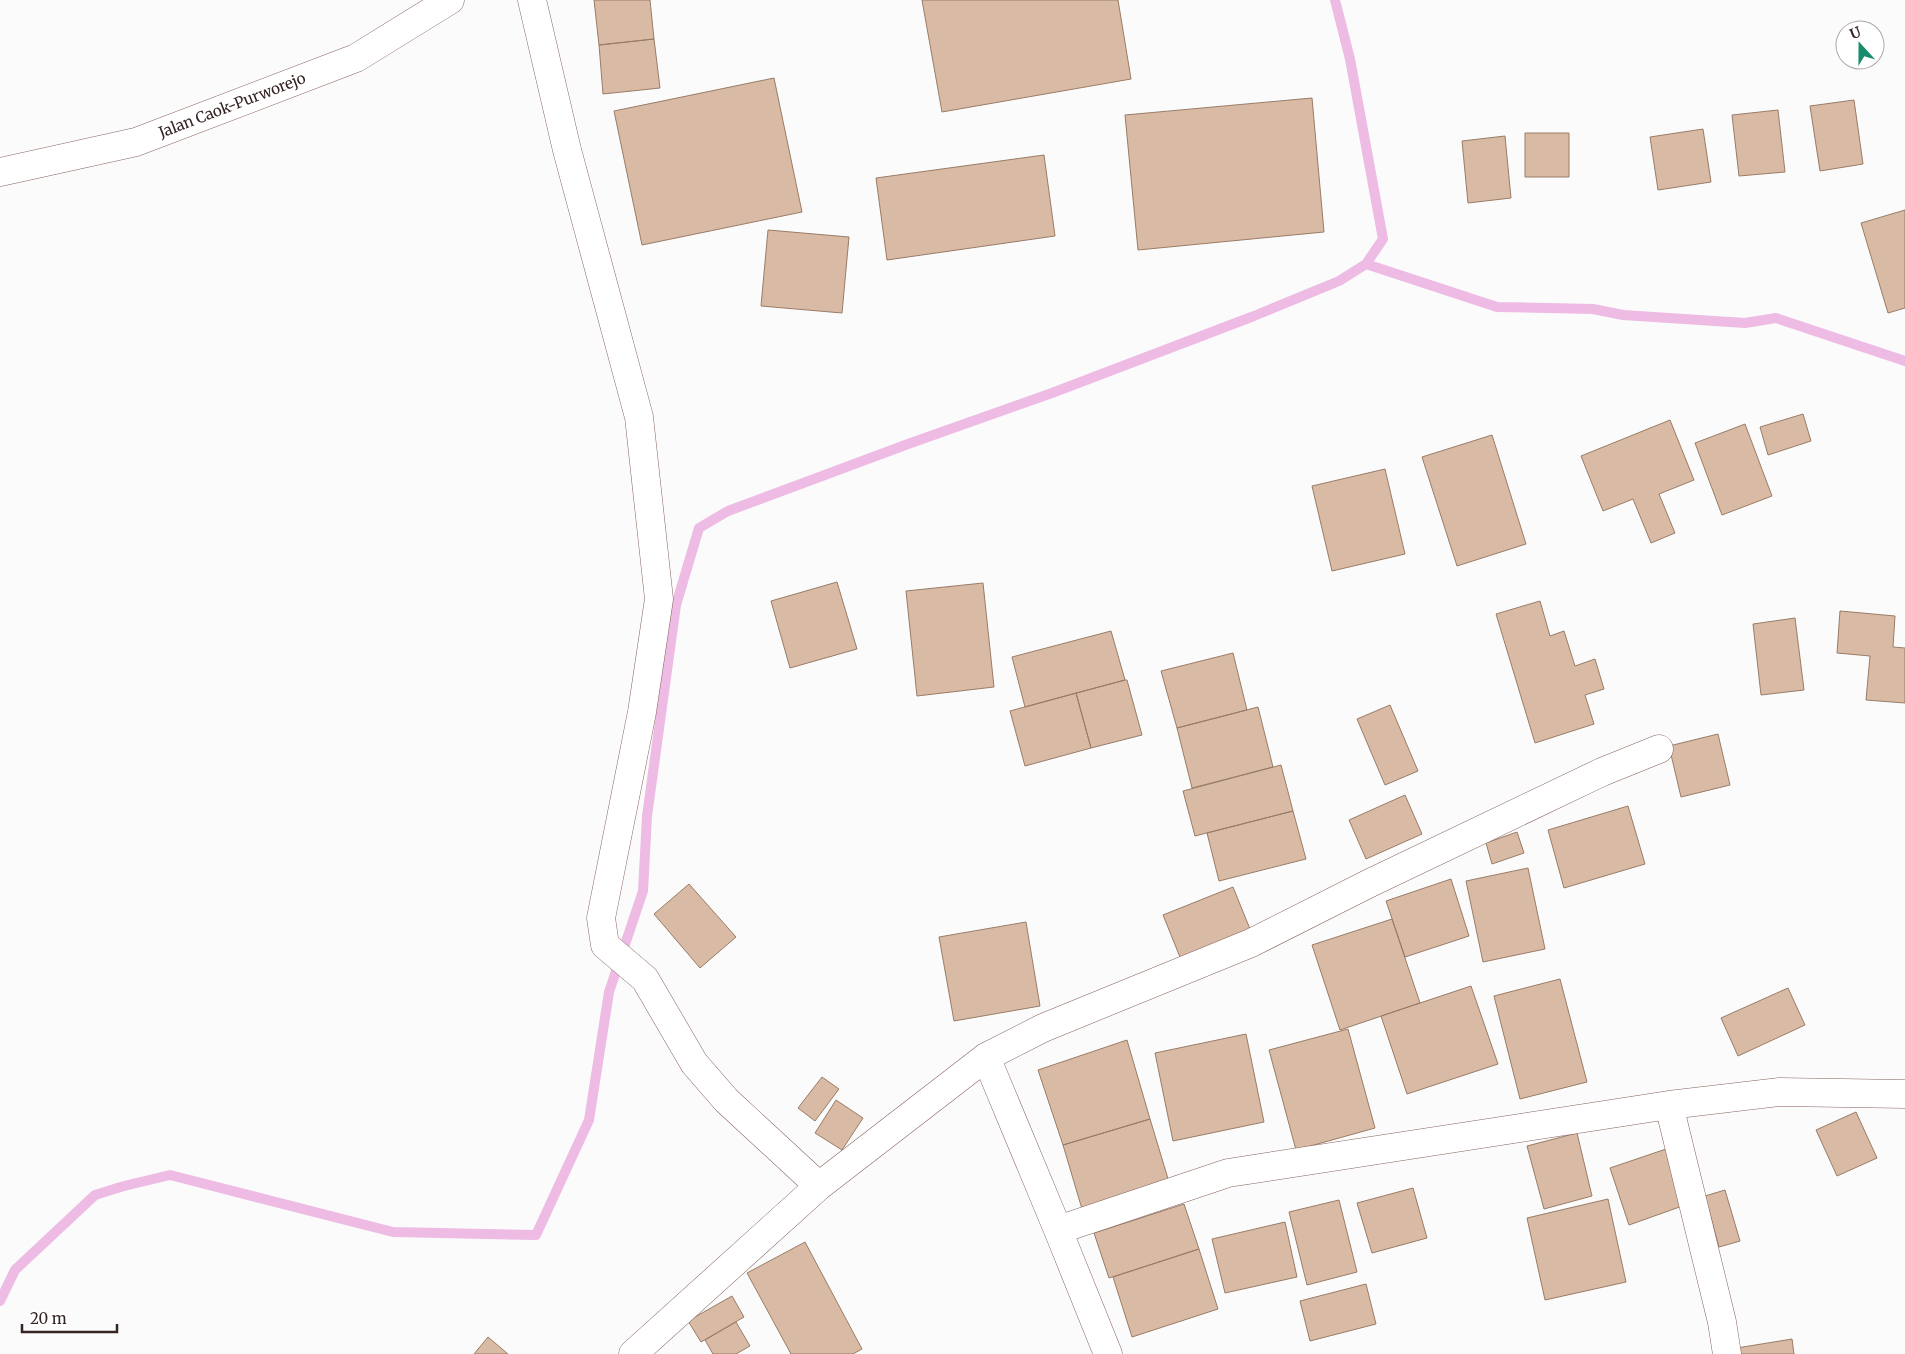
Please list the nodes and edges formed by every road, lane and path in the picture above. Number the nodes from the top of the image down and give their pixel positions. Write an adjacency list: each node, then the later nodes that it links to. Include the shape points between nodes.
1 (450, 0): 3 (street, Jalan Caok-Purworejo, via 356,58 136,142)
2 (532, 0): 8 (street, via 567,150 639,417 659,599 642,712 601,918 605,945 645,979 694,1063 726,1100)
3 (0, 172)
4 (1659, 749): 5 (street, via 1602,772 1251,943 1043,1028)
5 (986, 1057): 8 (street); 9 (street)
6 (1905, 1094): 7 (street, via 1780,1092)
7 (1669, 1105): 9 (street, via 1228,1174); 12 (street)
8 (819, 1186): 10 (street)
9 (1058, 1230): 11 (street)
10 (633, 1354)
11 (1108, 1354)
12 (1727, 1354)

